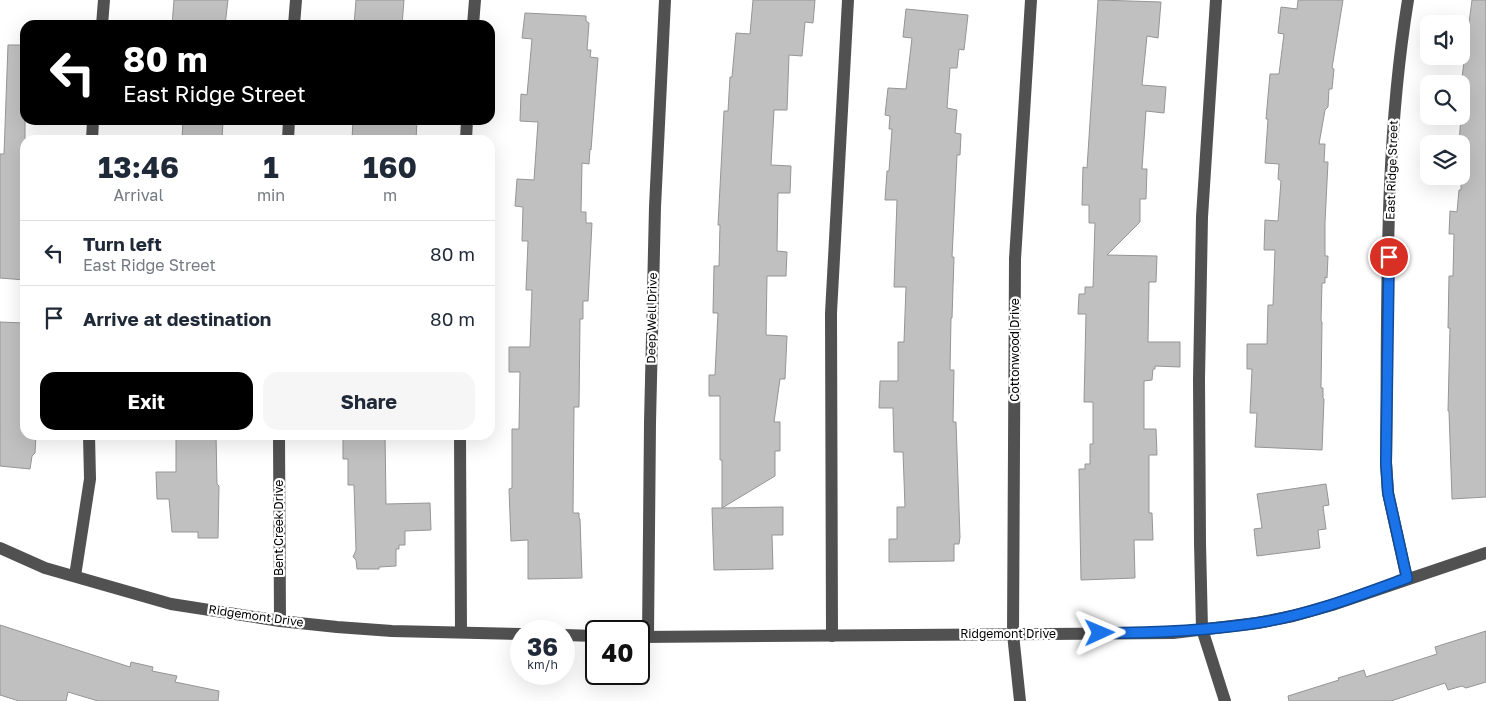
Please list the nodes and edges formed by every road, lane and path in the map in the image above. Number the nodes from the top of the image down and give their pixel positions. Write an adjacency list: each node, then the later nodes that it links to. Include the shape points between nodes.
1 (104, 0): 9 (street)
2 (296, 0): 10 (street)
3 (475, 0): 11 (street)
4 (665, 0): 19 (street, Deep Well Drive, via 655,207)
5 (848, 0): 25 (street, via 831,313)
6 (1031, 0): 24 (street, Cottonwood Drive, via 1015,259)
7 (1216, 0): 21 (street, via 1202,217 1199,379)
8 (1408, 0): 18 (street, East Ridge Street, via 1395,94 1392,146 1386,463 1388,493)
9 (102, 20)
10 (294, 20)
11 (473, 20)
12 (89, 440): 17 (street, via 90,479)
13 (279, 440): 20 (street, Bent Creek Drive)
14 (460, 440): 22 (street)
15 (0, 548): 17 (street, Ridgemont Drive, via 46,568)
16 (1486, 553): 18 (street, Ridgemont Drive)
17 (75, 576): 20 (street, Ridgemont Drive, via 171,604)
18 (1407, 578): 21 (street, Ridgemont Drive, via 1293,616)
19 (644, 620)
20 (280, 621): 22 (street, Ridgemont Drive, via 392,631)
21 (1202, 629): 24 (street, Ridgemont Drive, via 1173,633); 28 (street)
22 (461, 632): 23 (street, Ridgemont Drive)
23 (510, 634)
24 (1013, 634): 25 (street, Ridgemont Drive); 27 (street, Cottonwood Drive)
25 (832, 636): 26 (street, Ridgemont Drive)
26 (650, 637)
27 (1020, 701)
28 (1225, 701)

